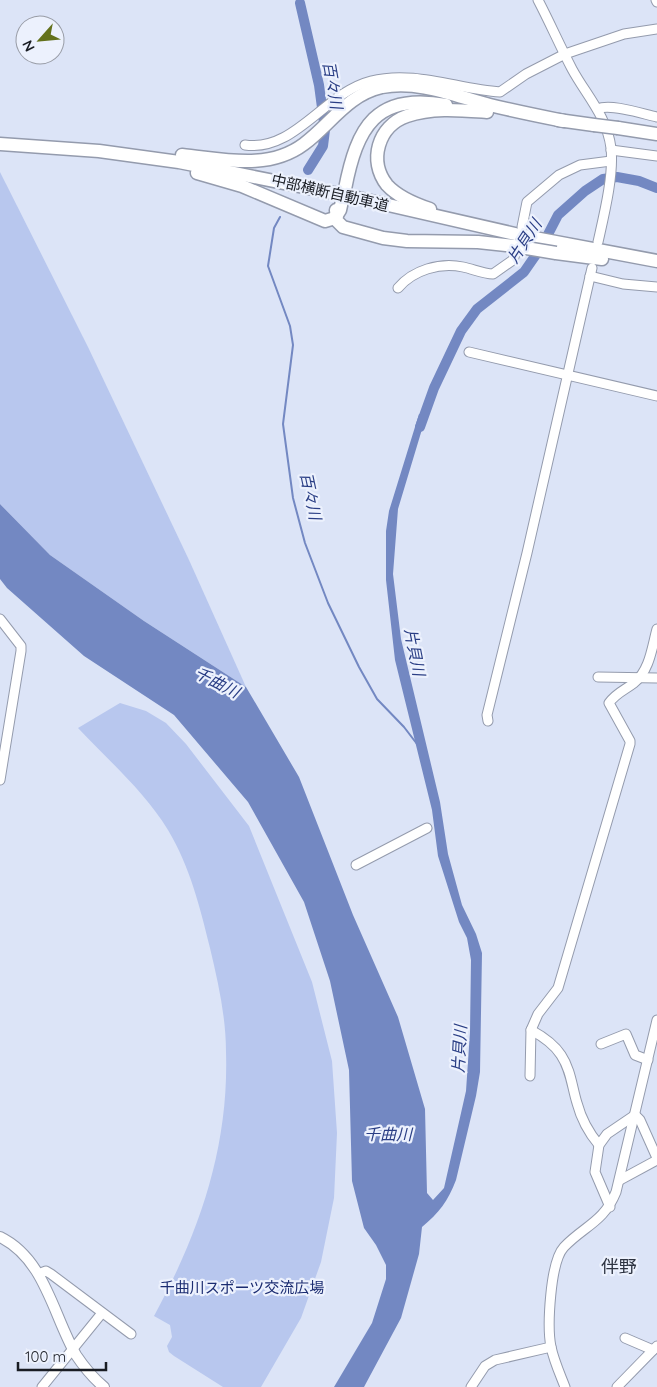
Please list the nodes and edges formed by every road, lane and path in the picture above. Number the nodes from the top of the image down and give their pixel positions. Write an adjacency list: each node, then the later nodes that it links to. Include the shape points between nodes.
1 (538, 0): 3 (street)
2 (657, 28): 3 (street, via 624,34)
3 (565, 54): 5 (street); 9 (street, via 500,92 416,78 396,77 361,84 345,91 284,138 267,144)
4 (488, 108): 7 (highway, bridge); 11 (highway, via 434,89 391,86 360,95 304,144 289,153 257,162 158,152); 14 (highway, via 423,96 388,102 373,112 359,128 349,148); 15 (highway, via 433,110 398,120 387,129 379,145 380,172 395,192 422,206)
5 (598, 109): 6 (street); 10 (street)
6 (657, 118)
7 (657, 134)
8 (0, 144): 11 (highway, 中部横断自動車道)
9 (245, 145)
10 (611, 150): 12 (street); 13 (street)
11 (99, 151): 14 (highway, via 213,177 324,221); 15 (highway, 中部横断自動車道, via 244,174)
12 (657, 156)
13 (611, 163): 15 (street, via 580,165 559,175 527,202); 17 (street)
14 (336, 216): 15 (highway, via 338,223 346,228 396,240 478,242)
15 (521, 236): 16 (highway, bridge); 16 (highway); 20 (street, via 513,260 493,274 452,265 435,267 419,272)
16 (561, 246): 17 (highway); 18 (highway)
17 (600, 247): 18 (highway)
18 (657, 263)
19 (657, 287): 22 (street, via 623,284 591,272)
20 (398, 288)
21 (469, 352): 22 (street)
22 (568, 376): 23 (street); 29 (street)
23 (657, 396)
24 (0, 619): 30 (street, via 22,651)
25 (657, 629): 27 (street)
26 (598, 677): 27 (street)
27 (640, 677): 28 (street); 34 (street, via 609,703 630,744 558,988 538,1014)
28 (657, 678)
29 (488, 721)
30 (0, 780)
31 (427, 828): 32 (street)
32 (356, 865)
33 (657, 1020): 36 (street)
34 (531, 1030): 37 (street); 39 (street, via 561,1054 584,1121)
35 (601, 1044): 36 (street, via 626,1034 635,1055)
36 (648, 1060): 38 (street)
37 (530, 1076)
38 (635, 1115): 39 (street, via 607,1134); 40 (street); 41 (street)
39 (599, 1145): 42 (street, via 595,1172)
40 (657, 1159): 41 (street)
41 (620, 1180): 42 (street)
42 (610, 1207): 48 (street, via 564,1246 558,1256 553,1270)
43 (0, 1237): 44 (main road, via 22,1251)
44 (38, 1274): 45 (street, via 46,1271 51,1274); 50 (main road)
45 (102, 1313): 46 (street); 50 (street)
46 (131, 1334)
47 (625, 1338): 49 (street)
48 (551, 1347): 53 (street, via 495,1360 487,1364); 54 (street)
49 (655, 1348): 55 (street)
50 (73, 1349): 51 (street); 52 (main road, via 85,1368)
51 (42, 1387)
52 (104, 1387)
53 (471, 1387)
54 (565, 1387)
55 (617, 1387)

